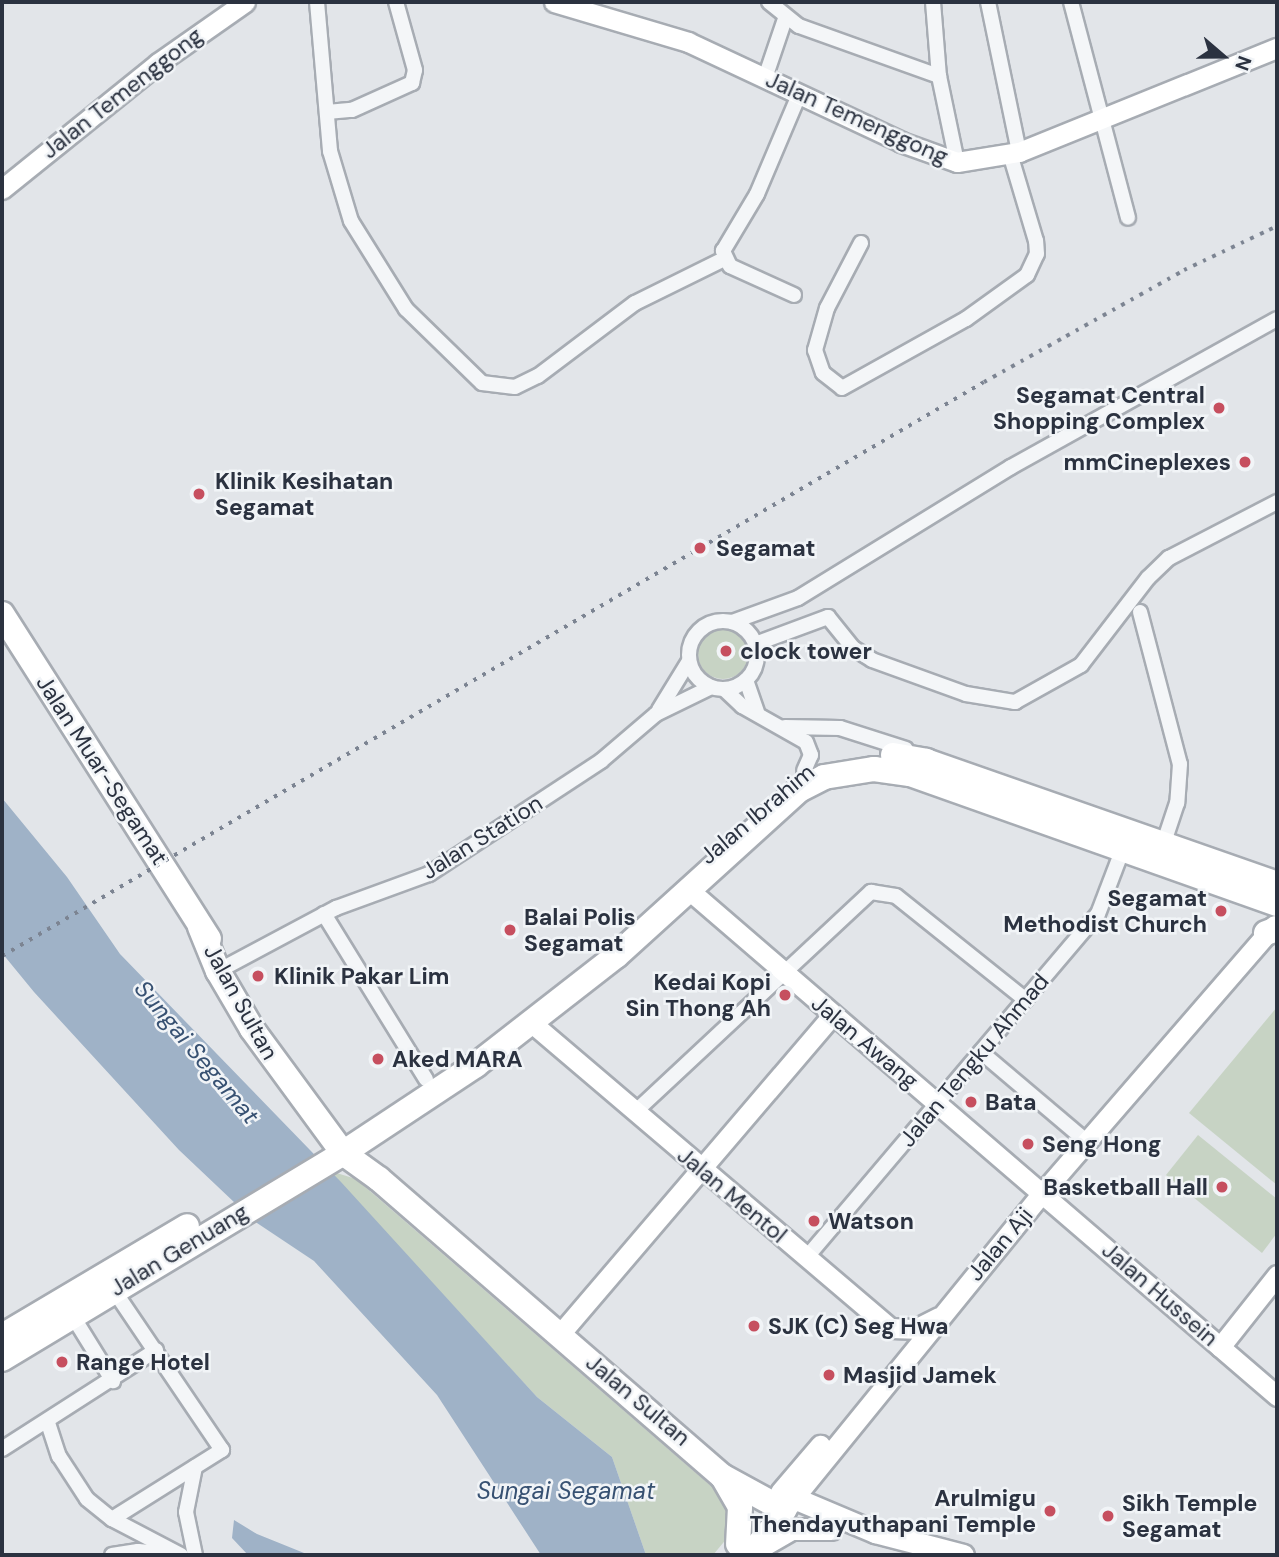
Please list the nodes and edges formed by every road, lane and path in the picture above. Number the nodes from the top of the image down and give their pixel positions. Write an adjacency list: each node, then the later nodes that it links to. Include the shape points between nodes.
1 (245, 2): 18 (main road, Jalan Temenggong, via 169,55)
2 (317, 2): 14 (street)
3 (396, 2): 14 (street, via 415,70 412,83 352,110)
4 (554, 2): 12 (main road, Jalan Temenggong, via 645,25)
5 (769, 2): 9 (street)
6 (933, 2): 11 (street)
7 (988, 2): 16 (street)
8 (1071, 2): 15 (street)
9 (785, 19): 11 (street); 12 (street)
10 (1277, 48): 15 (main road, Jalan Temenggong)
11 (939, 76): 17 (street)
12 (765, 78): 13 (main road, Jalan Temenggong)
13 (799, 95): 17 (main road, Jalan Temenggong); 21 (street, via 757,194 726,242)
14 (327, 111): 21 (street, via 337,185 351,221 407,309 482,383 515,387 538,376 635,303)
15 (1099, 121): 16 (main road, Jalan Temenggong); 19 (street)
16 (1015, 153): 17 (main road, Jalan Temenggong); 20 (street, via 1036,241 1037,254 1027,275 966,319 842,388 822,373 815,350 827,308)
17 (957, 162)
18 (2, 188)
19 (1128, 218)
20 (861, 243)
21 (724, 259): 22 (street, via 742,273)
22 (794, 295)
23 (1277, 319): 27 (street, via 1012,467 798,598)
24 (1277, 502): 28 (street, via 1170,558 1148,578 1081,665 1014,702 966,694 872,660 853,648 828,617)
25 (1140, 612): 37 (street, via 1180,764 1177,803)
26 (2, 614): 43 (highway, Jalan Muar-Segamat, via 141,825)
27 (732, 622): 28 (street, via 750,634); 29 (street, via 704,627 691,642)
28 (755, 644): 30 (street, via 755,667)
29 (689, 661): 31 (street, via 700,681); 33 (street, Jalan Station)
30 (746, 680): 31 (street); 32 (street)
31 (717, 688): 32 (street); 33 (street, Jalan Station)
32 (757, 712): 34 (street)
33 (656, 714): 42 (street, Jalan Station, via 601,761 429,874)
34 (785, 727): 35 (street, via 850,730 902,747); 36 (street, via 810,748)
35 (926, 761): 36 (highway, Jalan Ibrahim, via 857,753); 37 (highway, Jalan Ibrahim)
36 (804, 771): 51 (highway, Jalan Ibrahim, via 551,992)
37 (1163, 845): 39 (highway, Jalan Ibrahim)
38 (1122, 851): 40 (highway, Jalan Ibrahim, via 910,774 857,770 824,777 799,790); 41 (highway, Jalan Ibrahim); 47 (street, Jalan Tengku Ahmad, via 1102,908)
39 (1277, 884)
40 (689, 890): 46 (main road, Jalan Awang); 49 (highway, Jalan Ibrahim)
41 (1277, 904)
42 (324, 914): 45 (street, Jalan Station); 51 (street)
43 (200, 927): 45 (highway, Jalan Sultan)
44 (1273, 928): 54 (main road, Jalan Aji)
45 (223, 968): 55 (highway, Jalan Sultan, via 251,1029)
46 (784, 975): 47 (street, via 861,899 876,890 896,895); 48 (main road, Jalan Awang); 53 (street)
47 (1026, 1000): 50 (street, Jalan Tengku Ahmad)
48 (832, 1016): 52 (main road, Jalan Awang); 56 (main road)
49 (533, 1024): 53 (main road, Jalan Mentol); 55 (highway, Jalan Ibrahim)
50 (981, 1052): 52 (street, Jalan Tengku Ahmad); 54 (street)
51 (426, 1079): 55 (highway, Jalan Ibrahim)
52 (938, 1103): 57 (main road, Jalan Awang); 59 (street, Jalan Tengku Ahmad)
53 (635, 1112): 56 (main road, Jalan Mentol)
54 (1087, 1142): 57 (main road, Jalan Aji)
55 (338, 1147): 58 (highway, Jalan Genuang); 65 (highway, Jalan Sultan)
56 (702, 1169): 59 (main road, Jalan Mentol); 65 (main road)
57 (1043, 1192): 63 (main road, Jalan Aji); 66 (main road, Jalan Hussein)
58 (200, 1227): 61 (highway, Jalan Genuang); 68 (highway, Jalan Genuang)
59 (806, 1258): 64 (main road, Jalan Mentol)
60 (1277, 1275): 66 (main road)
61 (113, 1289): 62 (highway, Jalan Genuang); 67 (street)
62 (72, 1315): 68 (highway, Jalan Genuang); 69 (street)
63 (941, 1316): 64 (main road, via 915,1329); 75 (main road, Jalan Aji)
64 (891, 1328): 75 (main road, via 896,1343 892,1360)
65 (561, 1334): 73 (highway, Jalan Sultan)
66 (1220, 1347): 70 (main road, Jalan Hussein)
67 (156, 1350): 69 (street); 74 (street, via 222,1450)
68 (4, 1351)
69 (113, 1381): 71 (street)
70 (1277, 1395)
71 (48, 1423): 72 (street); 76 (street, via 75,1487)
72 (2, 1449)
73 (714, 1466): 75 (highway, Jalan Sultan); 78 (highway, via 740,1507)
74 (195, 1467): 76 (street); 81 (street, via 187,1512)
75 (782, 1501): 77 (main road); 78 (main road); 83 (main road)
76 (117, 1521): 79 (street, via 124,1534); 80 (street)
77 (831, 1529): 78 (main road, via 792,1529); 82 (main road)
78 (741, 1553)
79 (110, 1555): 80 (street, via 138,1551)
80 (181, 1555)
81 (195, 1555)
82 (910, 1555)
83 (963, 1555)

